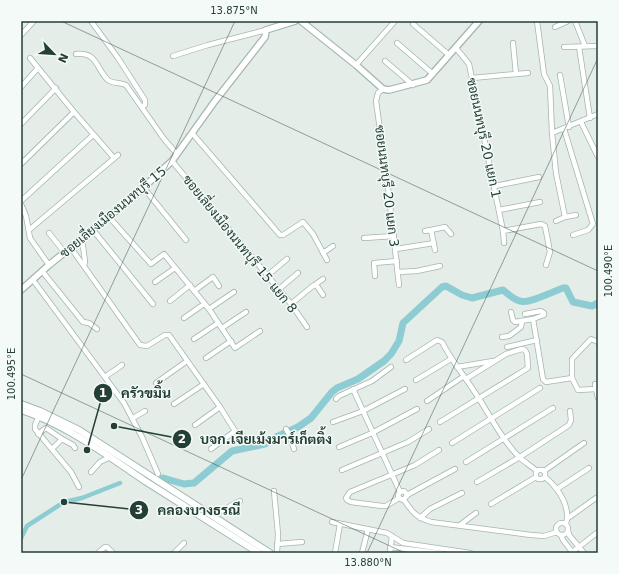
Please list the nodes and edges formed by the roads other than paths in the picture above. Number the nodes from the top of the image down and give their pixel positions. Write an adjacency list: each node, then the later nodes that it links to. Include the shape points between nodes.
1 (34, 21): 13 (street)
2 (91, 21): 38 (street, via 145,100)
3 (295, 21): 12 (street)
4 (301, 21): 27 (street)
5 (395, 21): 27 (street)
6 (479, 21): 20 (street)
7 (537, 21): 45 (street, via 544,74 550,86)
8 (568, 21): 11 (street)
9 (575, 21): 16 (street)
10 (413, 24): 23 (street)
11 (554, 27)
12 (266, 30): 24 (street); 46 (street, ซอยเลี่ยงเมืองนนทบุรี 15, via 265,37)
13 (21, 35)
14 (397, 43): 30 (street)
15 (513, 43): 31 (street)
16 (585, 46): 17 (street); 19 (street)
17 (597, 46): 21 (street)
18 (564, 47): 19 (street)
19 (579, 47): 41 (street)
20 (456, 48): 23 (street); 33 (street, ซอยนนทบุรี 20 แยก 1, via 469,64)
21 (598, 51)
22 (76, 54): 38 (street, via 89,56 108,81 126,85)
23 (450, 55): 30 (street)
24 (174, 56)
25 (30, 58): 28 (street)
26 (385, 61): 34 (street)
27 (356, 65): 37 (street)
28 (38, 68): 35 (street); 36 (street)
29 (528, 73): 31 (street)
30 (433, 74): 34 (street, via 428,80)
31 (516, 74): 33 (street)
32 (560, 75): 44 (street)
33 (472, 78): 54 (street, ซอยนนทบุรี 20 แยก 1)
34 (413, 85): 37 (street, via 394,90)
35 (21, 87)
36 (56, 88): 39 (street); 43 (street)
37 (383, 89): 71 (street, ซอยนนทบุรี 20 แยก 3, via 378,93 376,101)
38 (142, 107): 49 (street)
39 (74, 112): 47 (street); 52 (street)
40 (598, 114): 41 (street)
41 (590, 118): 42 (street)
42 (581, 122): 44 (street); 48 (street)
43 (21, 124)
44 (567, 128): 45 (street); 70 (street, via 593,224 588,230)
45 (552, 133): 61 (street, via 556,173)
46 (192, 134): 49 (street, ซอยเลี่ยงเมืองนนทบุรี 15); 82 (street, via 280,235 303,222)
47 (93, 135): 56 (street); 63 (street, via 116,156)
48 (596, 148): 50 (street)
49 (176, 154): 51 (street, ซอยเลี่ยงเมืองนนทบุรี 15)
50 (598, 157)
51 (172, 161): 55 (street, ซอยเลี่ยงเมืองนนทบุรี 15); 94 (street, ซอยเลี่ยงเมืองนนทบุรี 15 แยก 8)
52 (21, 164)
53 (539, 177): 54 (street)
54 (495, 186): 58 (street, ซอยนนทบุรี 20 แยก 1)
55 (143, 187): 60 (street, ซอยเลี่ยงเมืองนนทบุรี 15); 74 (street)
56 (21, 202): 63 (street)
57 (540, 202): 58 (street)
58 (499, 210): 67 (street, ซอยนนทบุรี 20 แยก 1)
59 (576, 215): 61 (street)
60 (109, 217): 64 (street, ซอยเลี่ยงเมืองนนทบุรี 15); 90 (street, via 151,264 164,254)
61 (565, 217): 62 (street)
62 (556, 221)
63 (29, 230): 86 (street, via 31,241)
64 (93, 230): 73 (street, ซอยเลี่ยงเมืองนนทบุรี 15); 109 (street)
65 (431, 230): 66 (street); 69 (street, via 445,227); 75 (street)
66 (425, 231)
67 (504, 231): 76 (street, ซอยนนทบุรี 20 แยก 1); 87 (street, via 541,224 545,226 550,252)
68 (49, 233): 81 (street)
69 (450, 234)
70 (574, 235)
71 (394, 236): 72 (street); 79 (street, ซอยนนทบุรี 20 แยก 3)
72 (364, 238)
73 (82, 239): 78 (street, ซอยเลี่ยงเมืองนนทบุรี 15); 88 (street)
74 (186, 240)
75 (434, 243): 79 (street); 80 (street)
76 (504, 243)
77 (333, 246): 82 (street)
78 (71, 248): 81 (street, ซอยเลี่ยงเมืองนนทบุรี 15); 88 (street)
79 (396, 249): 85 (street, ซอยนนทบุรี 20 แยก 3)
80 (435, 250)
81 (65, 253): 86 (street, ซอยเลี่ยงเมืองนนทบุรี 15)
82 (323, 253): 84 (street)
83 (287, 259): 94 (street)
84 (327, 260)
85 (397, 261): 92 (street, ซอยนนทบุรี 20 แยก 3); 95 (street, via 374,263)
86 (49, 265): 91 (street, ซอยเลี่ยงเมืองนนทบุรี 15)
87 (546, 265)
88 (84, 266): 134 (street, via 140,345 147,346 164,335 169,335)
89 (440, 266): 92 (street)
90 (175, 268): 98 (street); 101 (street)
91 (42, 271): 97 (street, ซอยเลี่ยงเมืองนนทบุรี 15); 122 (street, via 83,322)
92 (398, 272): 100 (street, ซอยนนทบุรี 20 แยก 3)
93 (298, 273): 103 (street)
94 (268, 275): 103 (street, ซอยเลี่ยงเมืองนนทบุรี 15 แยก 8)
95 (375, 276)
96 (323, 279): 99 (street)
97 (34, 280): 104 (street, ซอยเลี่ยงเมืองนนทบุรี 15); 138 (street)
98 (155, 282)
99 (316, 284): 107 (street); 111 (street)
100 (399, 284)
101 (190, 285): 105 (street); 108 (street)
102 (219, 286): 105 (street, via 213,277)
103 (279, 289): 111 (street, ซอยเลี่ยงเมืองนนทบุรี 15 แยก 8)
104 (21, 290)
105 (194, 291): 110 (street)
106 (234, 292): 112 (street)
107 (323, 295)
108 (170, 301)
109 (153, 304)
110 (204, 304): 112 (street); 116 (street)
111 (291, 304): 120 (street, ซอยเลี่ยงเมืองนนทบุรี 15 แยก 8)
112 (209, 309): 119 (street)
113 (246, 312): 121 (street)
114 (511, 312): 118 (street, via 514,321)
115 (525, 314): 117 (street, via 541,311 544,313)
116 (184, 318)
117 (533, 319): 118 (street); 126 (street)
118 (522, 321): 124 (street, via 521,328 509,336)
119 (218, 323): 121 (street); 125 (street)
120 (307, 327)
121 (222, 328): 127 (street)
122 (97, 329)
123 (260, 330): 127 (street, via 236,348)
124 (502, 337)
125 (194, 339)
126 (537, 340): 129 (street); 140 (street, via 543,379 546,382)
127 (231, 342): 130 (street)
128 (598, 342): 140 (street, via 591,340 572,357)
129 (507, 347)
130 (206, 358)
131 (451, 359): 132 (street, via 442,342 438,340); 137 (street); 141 (street)
132 (406, 360)
133 (495, 360): 137 (street); 139 (street); 149 (street, via 522,349 527,354 528,368)
134 (187, 361): 142 (street); 143 (street)
135 (122, 365): 138 (street)
136 (391, 367): 146 (street, via 372,381)
137 (457, 367): 139 (street)
138 (105, 377): 162 (street)
139 (465, 378): 149 (street); 151 (street)
140 (572, 378): 148 (street, via 578,390)
141 (416, 380)
142 (156, 383)
143 (204, 384): 153 (street); 154 (street)
144 (595, 384): 148 (street)
145 (540, 388): 163 (street)
146 (353, 389): 150 (street); 159 (street)
147 (405, 390): 159 (street)
148 (597, 394)
149 (478, 398): 163 (street); 165 (street)
150 (336, 399)
151 (427, 401)
152 (21, 404): 210 (main road, via 79,430)
153 (174, 404)
154 (220, 407): 166 (street); 168 (street)
155 (552, 408): 173 (street)
156 (417, 409): 170 (street)
157 (21, 410): 161 (main road)
158 (145, 411): 162 (street)
159 (364, 411): 164 (street); 170 (street)
160 (570, 411): 185 (street, via 569,425)
161 (39, 416): 171 (street, via 34,427); 184 (main road, via 79,436)
162 (133, 418): 193 (street)
163 (490, 419): 173 (street); 175 (street)
164 (333, 422)
165 (440, 422)
166 (195, 425)
167 (429, 429): 183 (street)
168 (235, 431): 172 (street); 180 (street)
169 (287, 431): 181 (street)
170 (372, 433): 177 (street); 183 (street)
171 (38, 434): 174 (street, via 46,428); 179 (street)
172 (243, 436)
173 (504, 438): 185 (street); 186 (street)
174 (62, 439): 178 (street); 179 (street)
175 (452, 442)
176 (584, 444): 191 (street)
177 (339, 447)
178 (75, 448)
179 (52, 449): 198 (street, via 71,472)
180 (211, 449)
181 (294, 449)
182 (439, 450): 194 (street)
183 (382, 454): 189 (street); 194 (street)
184 (110, 456): 192 (street); 213 (main road)
185 (520, 457): 190 (street); 197 (street)
186 (466, 462)
187 (588, 468): 199 (street)
188 (455, 469): 203 (street)
189 (342, 470)
190 (537, 471): 191 (street); 195 (street)
191 (544, 471): 196 (street)
192 (91, 472)
193 (158, 474)
194 (392, 475): 201 (street); 204 (street, via 350,492 346,498 348,501 382,506)
195 (536, 477): 196 (street, via 540,480); 208 (street)
196 (545, 477): 199 (street)
197 (477, 482)
198 (79, 487)
199 (557, 489): 212 (street)
200 (274, 492): 225 (street)
201 (400, 492): 203 (street, via 404,491); 204 (street)
202 (462, 493): 211 (street, via 430,509)
203 (407, 495): 206 (street)
204 (399, 498): 206 (street)
205 (596, 498): 212 (street)
206 (404, 500): 211 (street, via 411,511)
207 (240, 501): 210 (street, via 230,504)
208 (491, 504)
209 (476, 513): 217 (street)
210 (215, 517): 213 (main road); 235 (main road)
211 (420, 518): 217 (street, via 431,522)
212 (568, 518): 216 (street)
213 (208, 520): 230 (main road)
214 (332, 522): 215 (street)
215 (340, 524): 218 (street); 237 (street)
216 (566, 524): 219 (street); 221 (street, via 558,524 556,528)
217 (460, 525): 221 (street, via 531,535)
218 (368, 529): 222 (street); 238 (street)
219 (568, 530): 221 (street, via 565,534); 227 (street, via 569,535)
220 (598, 532): 227 (street)
221 (559, 534): 241 (street)
222 (392, 536): 226 (street); 228 (street)
223 (302, 542): 225 (street)
224 (184, 543): 234 (street)
225 (277, 544): 236 (street)
226 (403, 545): 228 (street); 229 (street); 231 (street)
227 (579, 546): 241 (street); 242 (street)
228 (390, 547): 239 (street)
229 (413, 551): 231 (street)
230 (256, 552)
231 (440, 552): 240 (street)
232 (98, 553): 233 (street, via 107,547)
233 (113, 553)
234 (174, 553)
235 (270, 553)
236 (276, 553)
237 (335, 553)
238 (362, 553)
239 (390, 553)
240 (470, 553)
241 (572, 553)
242 (584, 553)

